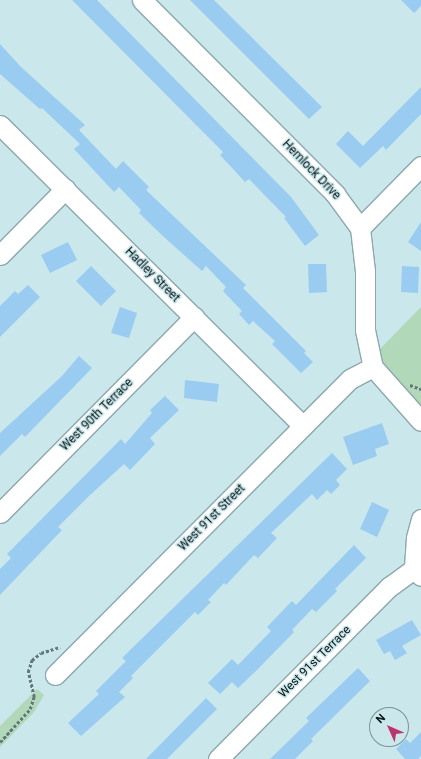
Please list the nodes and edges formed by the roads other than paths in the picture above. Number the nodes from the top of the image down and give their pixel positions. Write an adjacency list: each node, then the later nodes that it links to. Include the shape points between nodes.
1 (142, 0): 5 (street, Hemlock Drive, via 336,194)
2 (0, 125): 4 (street, Hadley Street)
3 (421, 166): 5 (street)
4 (65, 189): 6 (street); 7 (street, Hadley Street)
5 (360, 228): 8 (street, Hemlock Drive, via 365,271 365,330)
6 (0, 255)
7 (194, 317): 10 (street, Hadley Street); 11 (street, West 90th Terrace)
8 (373, 367): 9 (street, Hemlock Drive); 10 (street, West 91st Street, via 350,379)
9 (421, 421)
10 (303, 426): 14 (street, West 91st Street)
11 (0, 513)
12 (421, 520): 13 (street, via 416,538)
13 (418, 572): 15 (street, West 91st Terrace, via 389,587)
14 (55, 675)
15 (218, 759)

